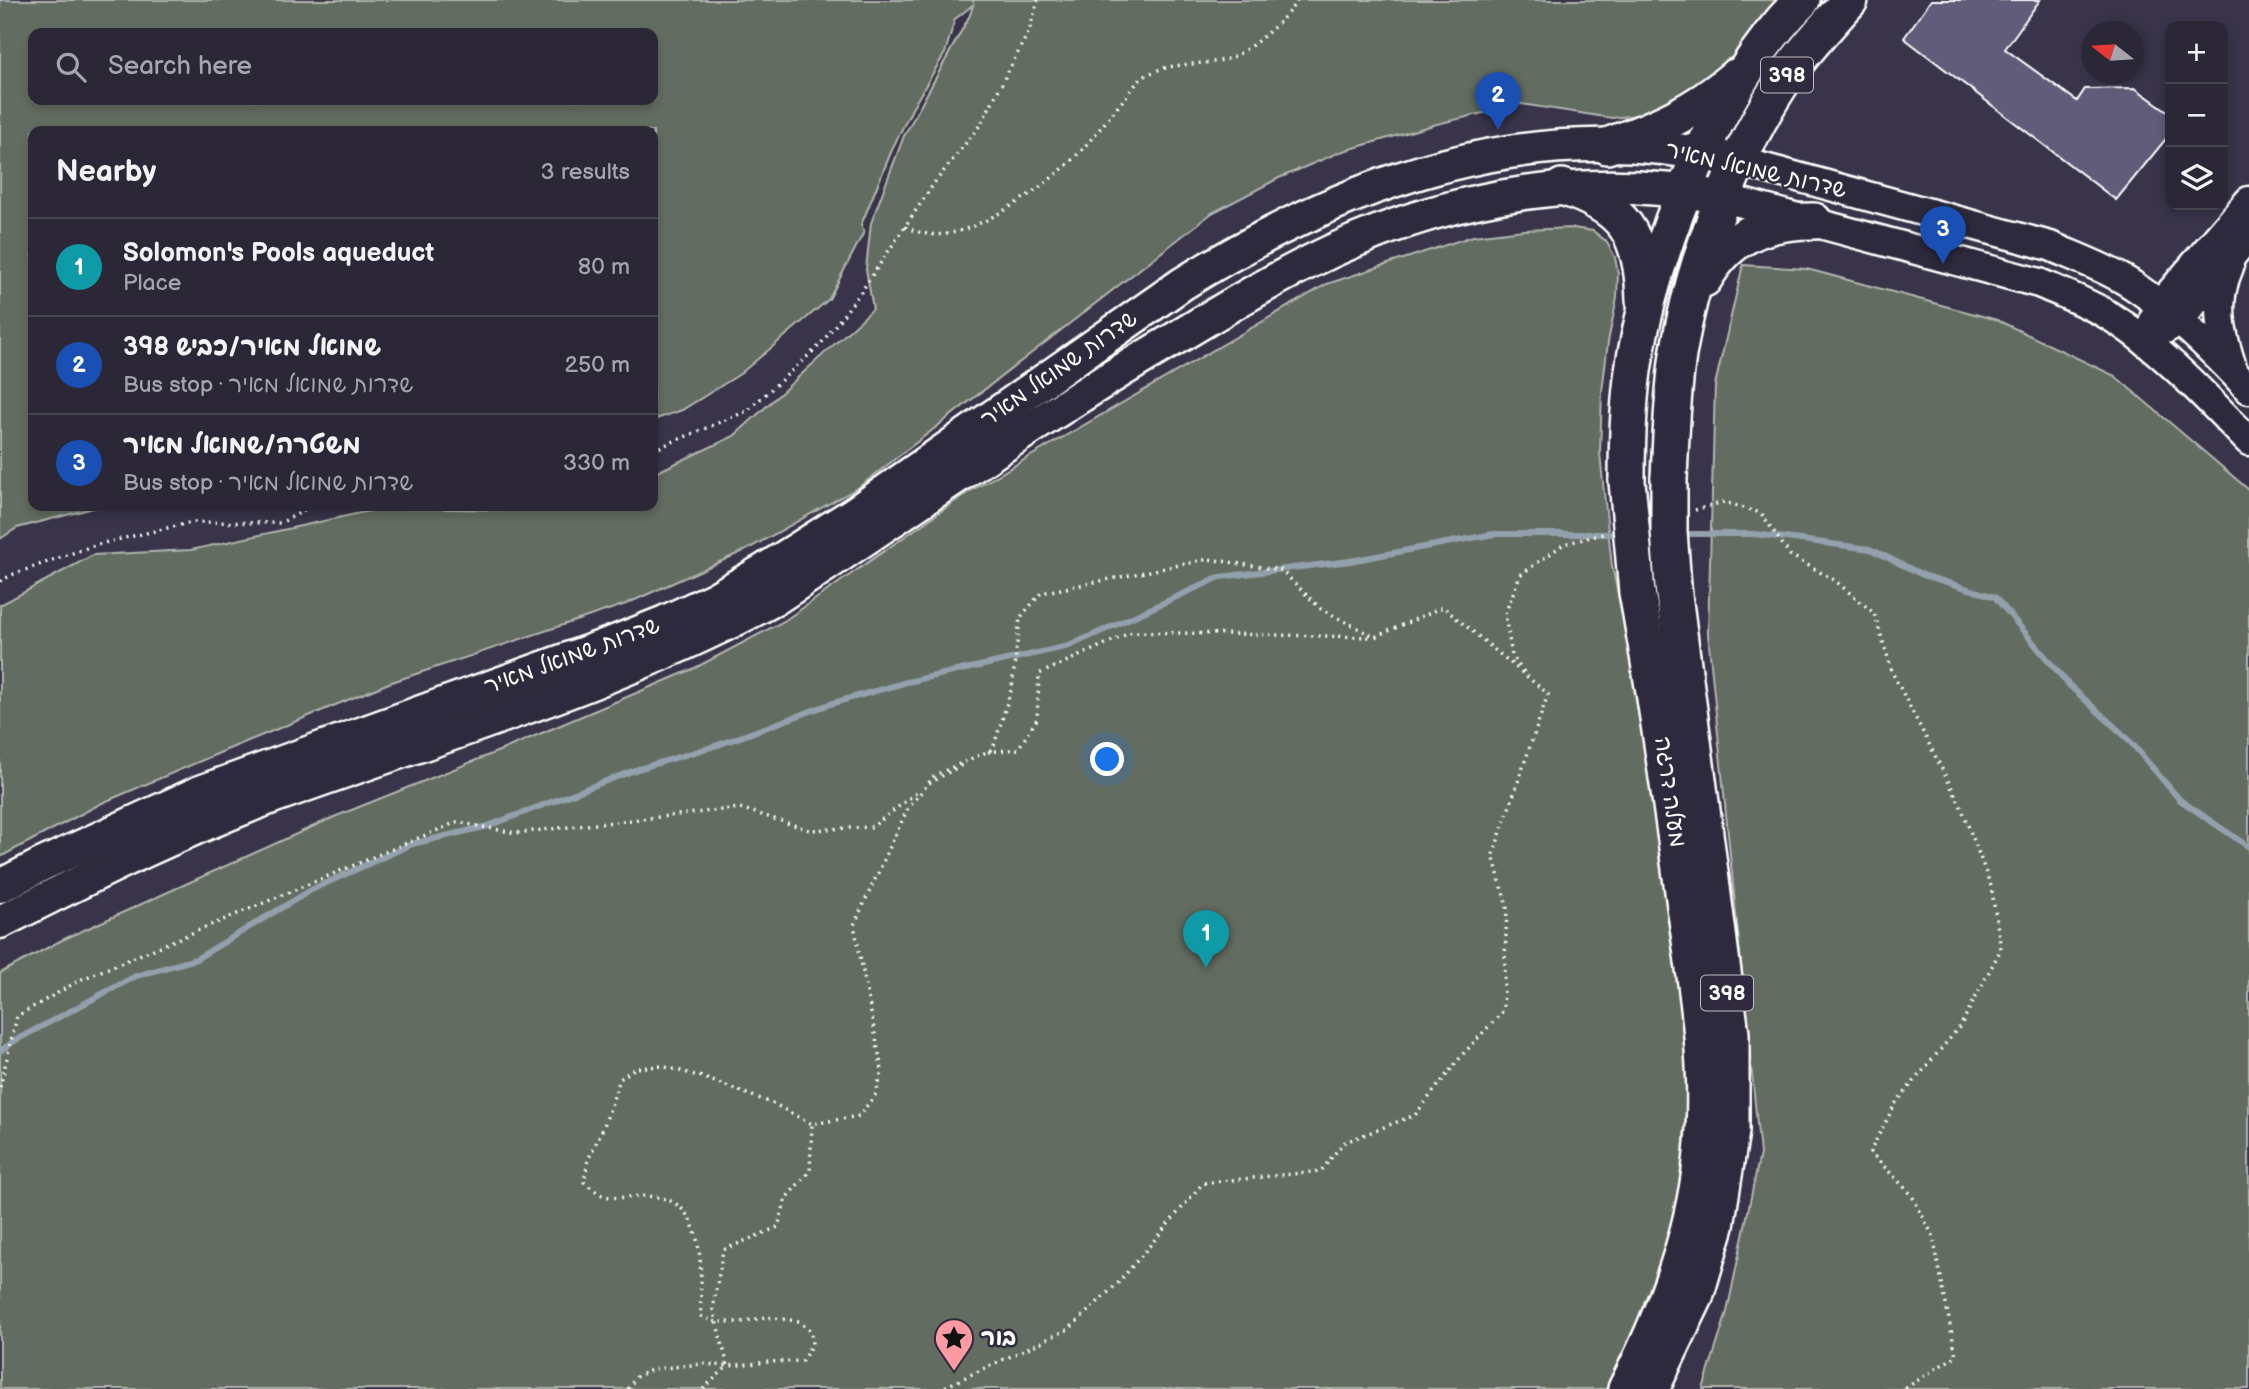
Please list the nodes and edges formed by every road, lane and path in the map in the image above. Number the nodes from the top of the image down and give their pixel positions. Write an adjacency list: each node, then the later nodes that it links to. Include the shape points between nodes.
1 (1038, 0): 14 (path, via 1028,31 981,124)
2 (1297, 0): 14 (path, via 1283,18 1228,60 1164,67 1141,79 1076,157 1042,186 1000,212 947,234 922,234)
3 (1802, 0): 5 (main road, 398)
4 (1850, 0): 8 (main road, 398, via 1791,69)
5 (1751, 63): 6 (main road, via 1695,109); 7 (main road, 398)
6 (1607, 145): 7 (main road, שדרות שמואל מאיר); 29 (main road, שדרות שמואל מאיר, via 1507,152 1446,164 1398,177 1286,224 1182,284 853,514 714,599 612,643 200,792)
7 (1702, 153): 8 (main road, שדרות שמואל מאיר); 10 (main road, 398)
8 (1740, 161): 11 (main road, 398); 17 (street, שדרות שמואל מאיר, via 2050,246 2135,286)
9 (1562, 187): 10 (main road, שדרות שמואל מאיר); 18 (main road, via 1606,205 1625,225 1640,261); 30 (main road, שדרות שמואל מאיר, via 1490,198 1383,230 1248,295 1116,373 773,600 726,626 574,691 213,820)
10 (1687, 190): 11 (main road, שדרות שמואל מאיר); 18 (main road, מעלה דרגה / 398)
11 (1724, 198): 13 (street, שדרות שמואל מאיר); 16 (main road, מעלה דרגה / 398)
12 (2249, 201): 17 (street)
13 (1814, 221): 16 (main road, via 1789,221 1743,236 1707,273); 19 (street, שדרות שמואל מאיר, via 2039,283 2110,316)
14 (905, 227): 22 (path, via 820,345 747,411)
15 (2244, 241): 17 (street); 20 (street, via 2223,280 2219,308 2221,337)
16 (1689, 303): 39 (main road, מעלה דרגה / 398, bridge, via 1672,412 1669,531 1731,1034 1731,1131 1716,1226 1695,1297)
17 (2169, 313): 19 (street); 20 (street, שדרות שמואל מאיר)
18 (1644, 317): 38 (main road, מעלה דרגה / 398, bridge, via 1628,424 1627,481 1637,592 1698,998 1706,1102 1691,1213 1671,1285)
19 (2144, 341): 21 (street, שדרות שמואל מאיר)
20 (2241, 381)
21 (2249, 441)
22 (658, 448)
23 (303, 511): 25 (path, via 280,523 193,522 95,545)
24 (1769, 524): 40 (path, via 1790,555 1834,580 1874,613 1894,674 1960,804 1991,886 2001,949 1961,1025 1895,1104 1870,1152 1911,1194 1933,1236 1955,1356)
25 (0, 582)
26 (1376, 637): 27 (path, via 1132,632 1039,674 1037,719 1018,750); 27 (path, via 1321,609 1281,570 1209,559 1041,593 1020,618 1012,687 993,748); 37 (path, via 1443,607 1548,694 1493,855 1507,907 1503,1011 1415,1115 1343,1143 1321,1171 1203,1183 1118,1283 1069,1329)
27 (985, 752): 28 (path, via 935,775)
28 (927, 784): 31 (path, via 872,827 809,830 740,808 515,833 457,822 82,979 17,1016); 32 (path, via 907,810 854,925 882,1070 876,1094 859,1116)
29 (0, 886)
30 (0, 922)
31 (0, 1087)
32 (812, 1125): 33 (path, via 810,1171 786,1198 778,1227 723,1250 713,1309); 33 (path, via 774,1104 662,1066 635,1068 620,1079 584,1182 601,1195 656,1197 679,1205 689,1217 699,1247 701,1316)
33 (716, 1322): 34 (path); 34 (path, via 766,1317 798,1321 811,1331 812,1344 802,1361)
34 (728, 1366): 35 (path, via 653,1369 636,1377); 36 (path)
35 (628, 1389)
36 (703, 1389)
37 (940, 1389)
38 (1626, 1389)
39 (1651, 1389)
40 (1905, 1389)

